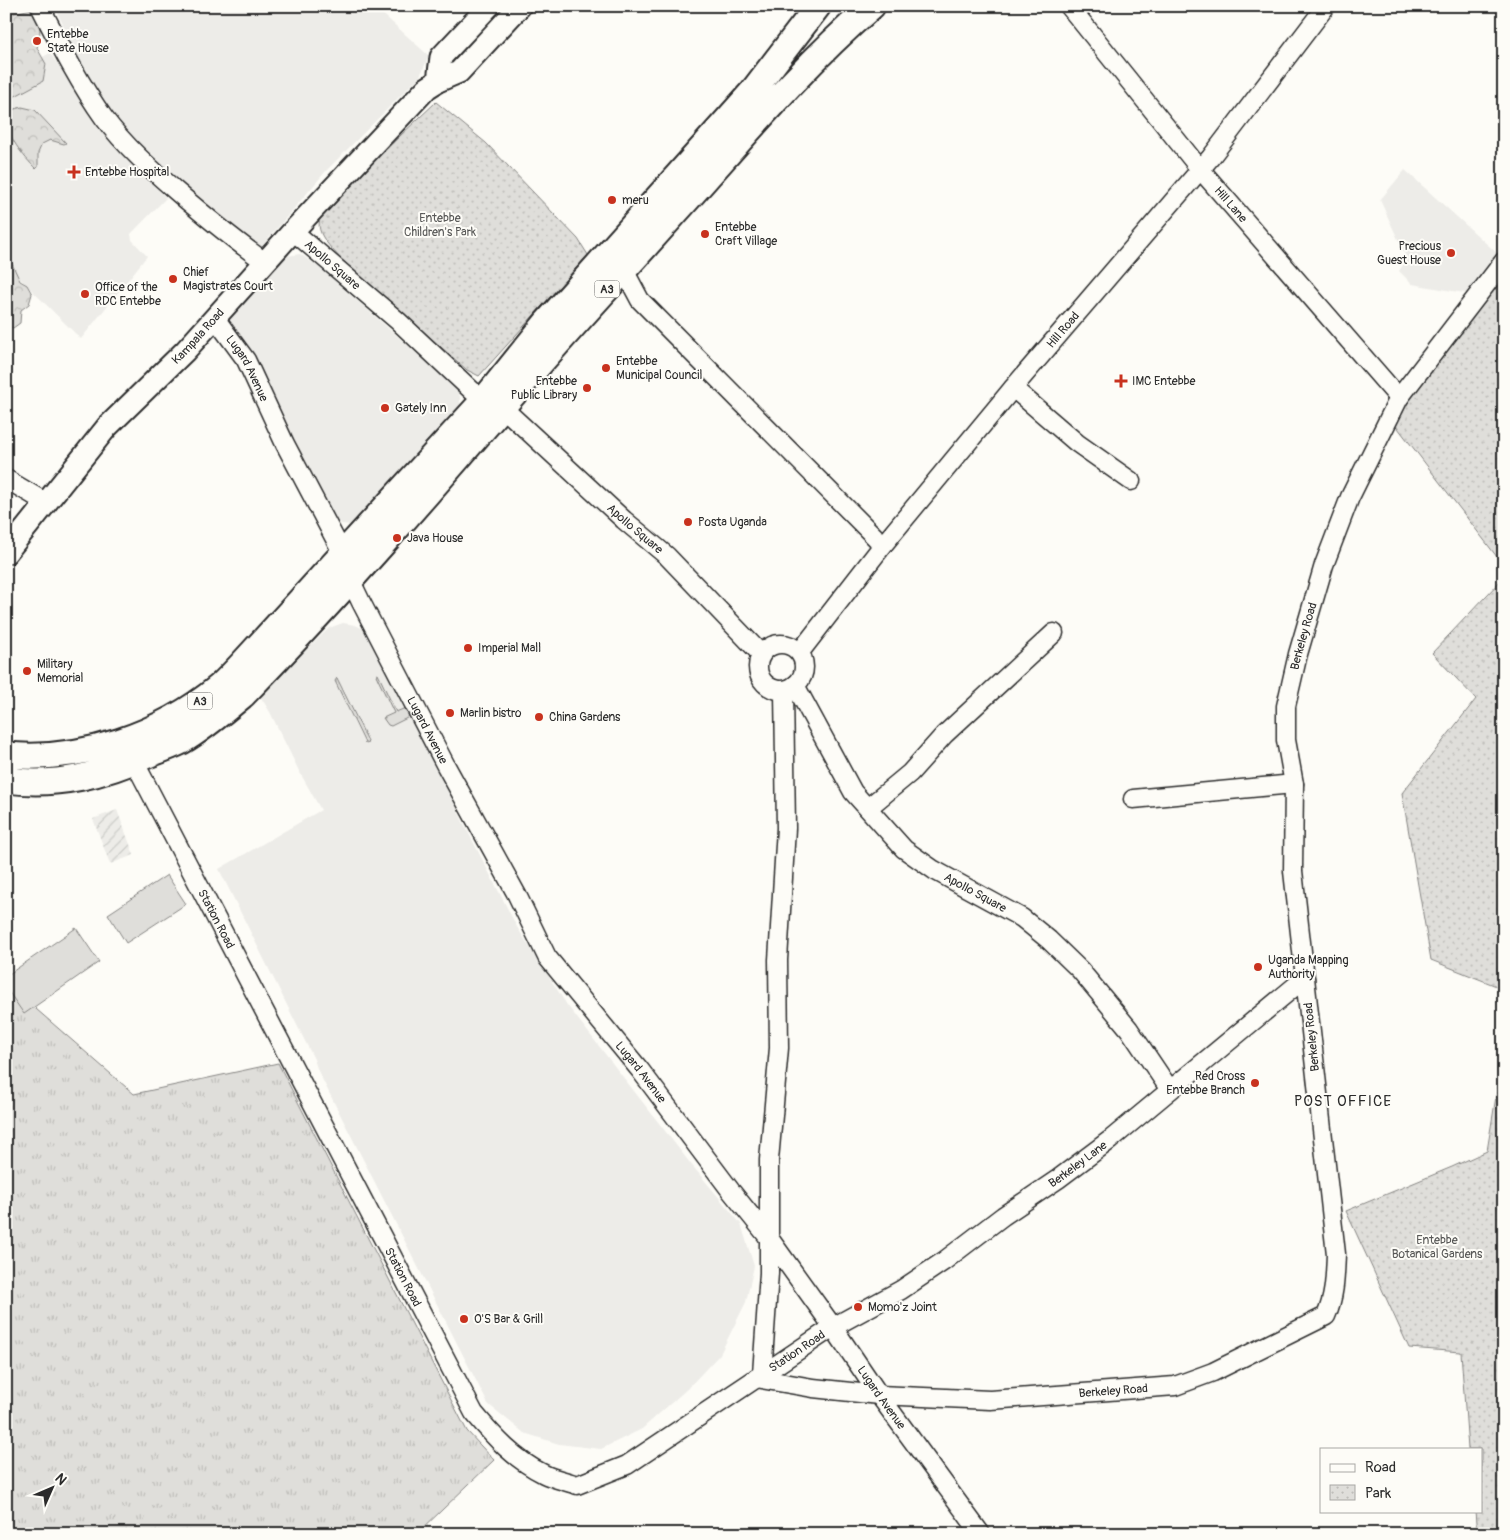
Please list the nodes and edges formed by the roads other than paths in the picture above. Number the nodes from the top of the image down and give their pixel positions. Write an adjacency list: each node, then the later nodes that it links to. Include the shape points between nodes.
1 (40, 6): 12 (street, via 83,86 121,138 182,196)
2 (489, 6): 8 (main road, via 441,57)
3 (520, 6): 8 (main road, Kampala Road, via 459,72)
4 (818, 6): 17 (highway, A3, via 752,92 546,323)
5 (872, 6): 13 (highway, A3, via 836,37 754,124)
6 (1069, 6): 9 (street, Hill Lane)
7 (1326, 6): 9 (street, Hill Road)
8 (438, 81): 10 (main road, Kampala Road, via 427,88)
9 (1200, 169): 15 (street, Hill Road); 16 (street, Hill Lane)
10 (293, 231): 12 (main road, Kampala Road); 17 (street, Apollo Square)
11 (1504, 261): 16 (street, Berkeley Road)
12 (265, 262): 14 (main road, Kampala Road)
13 (624, 270): 17 (highway, A3, via 536,368); 21 (street, via 640,300)
14 (215, 318): 20 (main road, Kampala Road, via 107,427); 23 (street, Lugard Avenue, via 246,360)
15 (1014, 388): 19 (street, via 1077,442); 21 (street, Hill Road)
16 (1399, 398): 32 (street, Berkeley Road, via 1347,505 1324,565 1298,654 1286,706 1286,740)
17 (493, 405): 23 (highway, A3); 24 (highway, A3); 27 (street, Apollo Square, via 667,556)
18 (6, 479): 20 (street)
19 (1131, 481)
20 (45, 502): 22 (main road, Kampala Road)
21 (883, 545): 26 (street, Hill Road)
22 (6, 553)
23 (342, 554): 24 (street, Lugard Avenue); 29 (highway, A3, via 251,654 219,686 188,709 149,731 114,744 56,755)
24 (350, 579): 30 (highway, A3, via 243,695 181,741); 37 (street, Lugard Avenue, via 547,958 640,1070)
25 (1054, 633): 34 (street, via 944,735 910,773)
26 (800, 652): 27 (street, via 782,644 767,648); 28 (street, via 804,668 800,681)
27 (761, 654): 28 (street, via 758,664 765,684 773,689)
28 (790, 688): 34 (street, Apollo Square, via 854,792); 37 (street, via 778,960 779,1048 770,1160)
29 (6, 755)
30 (134, 761): 31 (highway, A3, via 68,780 29,783); 39 (street, Station Road, via 474,1414 492,1434 516,1457 544,1474 577,1485 627,1465)
31 (6, 780)
32 (1294, 784): 33 (street); 35 (street, Berkeley Road, via 1293,871)
33 (1133, 800)
34 (869, 807): 36 (street, Apollo Square, via 904,848 934,870 1022,918 1049,940 1080,970 1129,1029)
35 (1305, 978): 36 (street, Berkeley Lane); 40 (street, Berkeley Road, via 1336,1254 1334,1291 1326,1316 1213,1372 1175,1386 990,1400)
36 (1170, 1090): 38 (street, Berkeley Lane, via 1110,1140 944,1261 901,1290)
37 (769, 1238): 38 (street, Lugard Avenue); 39 (street, via 769,1273)
38 (833, 1327): 39 (street, Station Road); 40 (street, Lugard Avenue)
39 (759, 1376): 40 (street, Berkeley Road, via 813,1388)
40 (879, 1395): 41 (street, Lugard Avenue)
41 (981, 1534)

